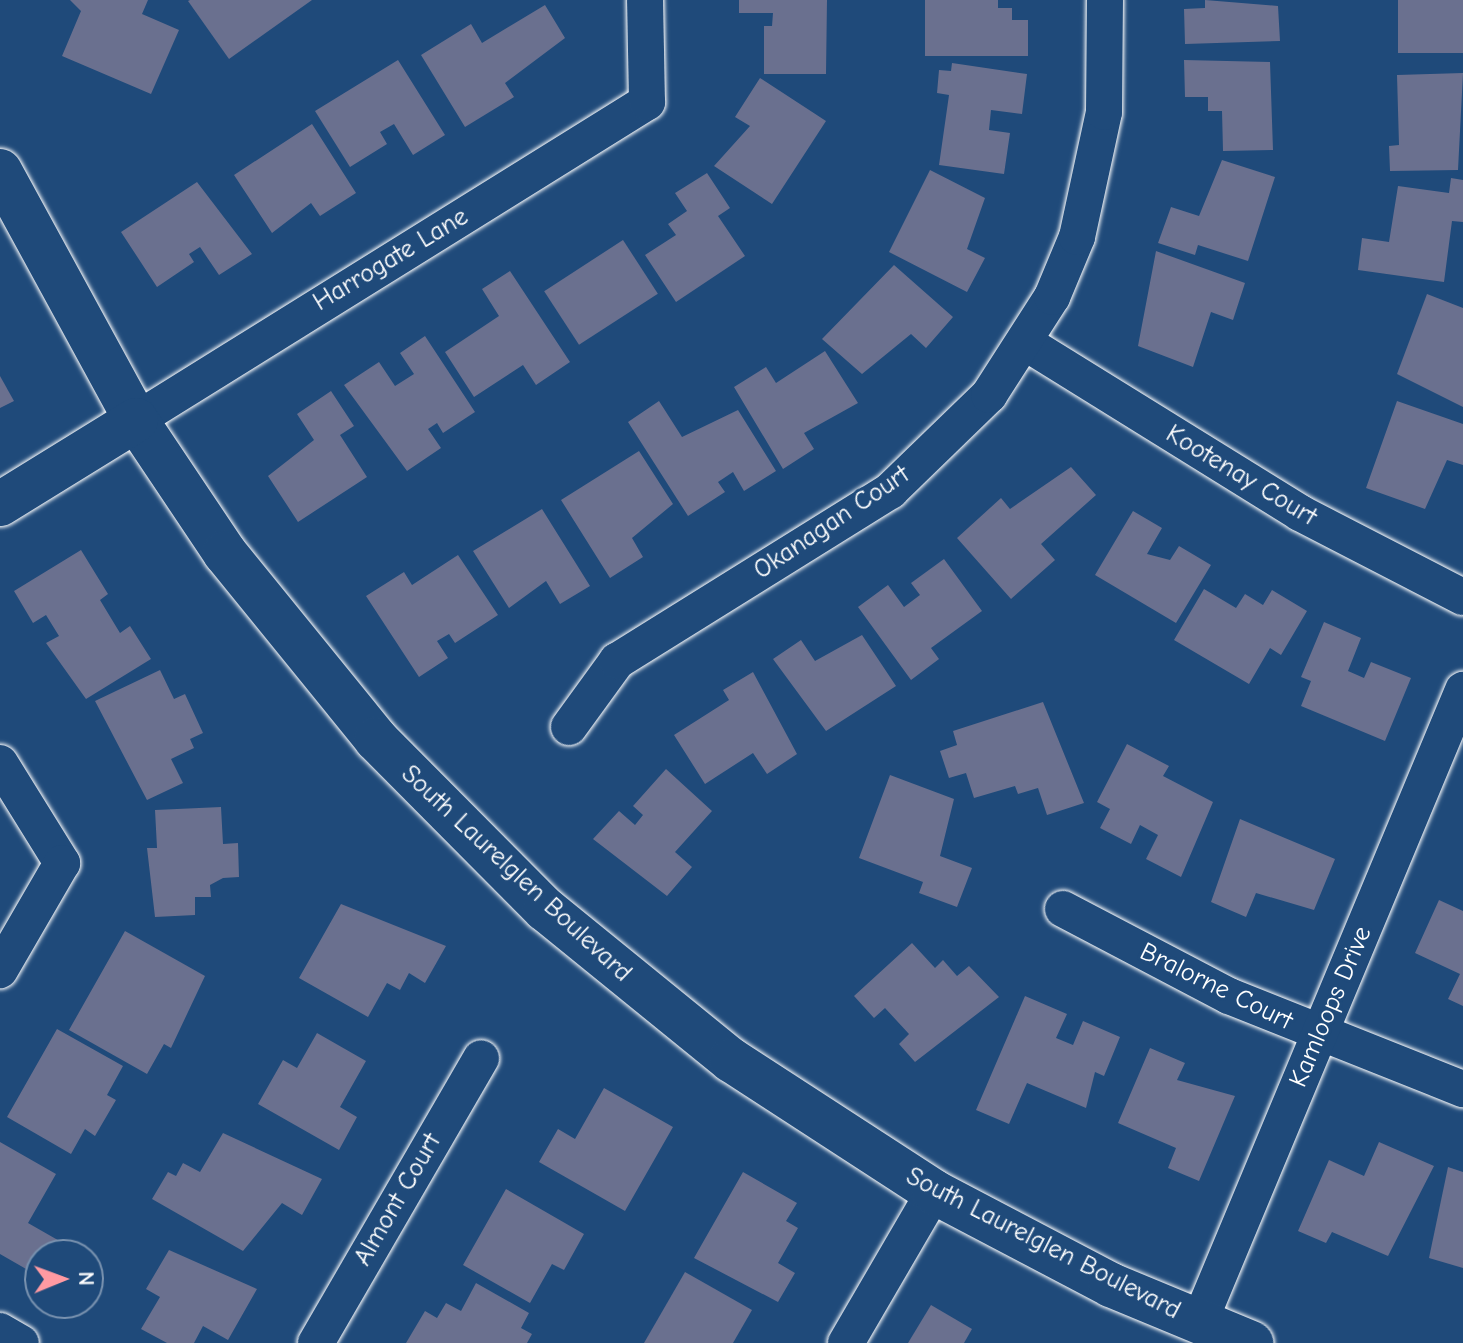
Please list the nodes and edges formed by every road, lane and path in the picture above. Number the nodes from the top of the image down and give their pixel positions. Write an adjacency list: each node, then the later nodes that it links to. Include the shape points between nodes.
1 (645, 0): 5 (street, Harrogate Lane, via 647,102)
2 (1105, 0): 4 (street, Okanagan Court, via 1104,112 1092,184 1057,285)
3 (0, 171): 5 (street, South Laurelglen Boulevard)
4 (1026, 343): 7 (street, Kootenay Court, via 1300,513); 9 (street, Okanagan Court, via 946,443 890,491 617,661)
5 (136, 420): 6 (street); 16 (street, South Laurelglen Boulevard, via 298,648 458,826 570,930 731,1060)
6 (0, 504)
7 (1463, 597)
8 (1463, 690): 13 (street, Kamloops Drive)
9 (569, 727)
10 (0, 763): 12 (street, via 62,863)
11 (1063, 909): 13 (street, Bralorne Court)
12 (0, 970)
13 (1319, 1036): 15 (street, Bralorne Court); 17 (street, Kamloops Drive)
14 (481, 1058): 20 (street, Almont Court)
15 (1463, 1089)
16 (934, 1192): 17 (street, South Laurelglen Boulevard); 21 (street)
17 (1199, 1323): 22 (street, South Laurelglen Boulevard)
18 (0, 1331): 19 (street)
19 (21, 1343)
20 (316, 1343)
21 (846, 1343)
22 (1251, 1343)

